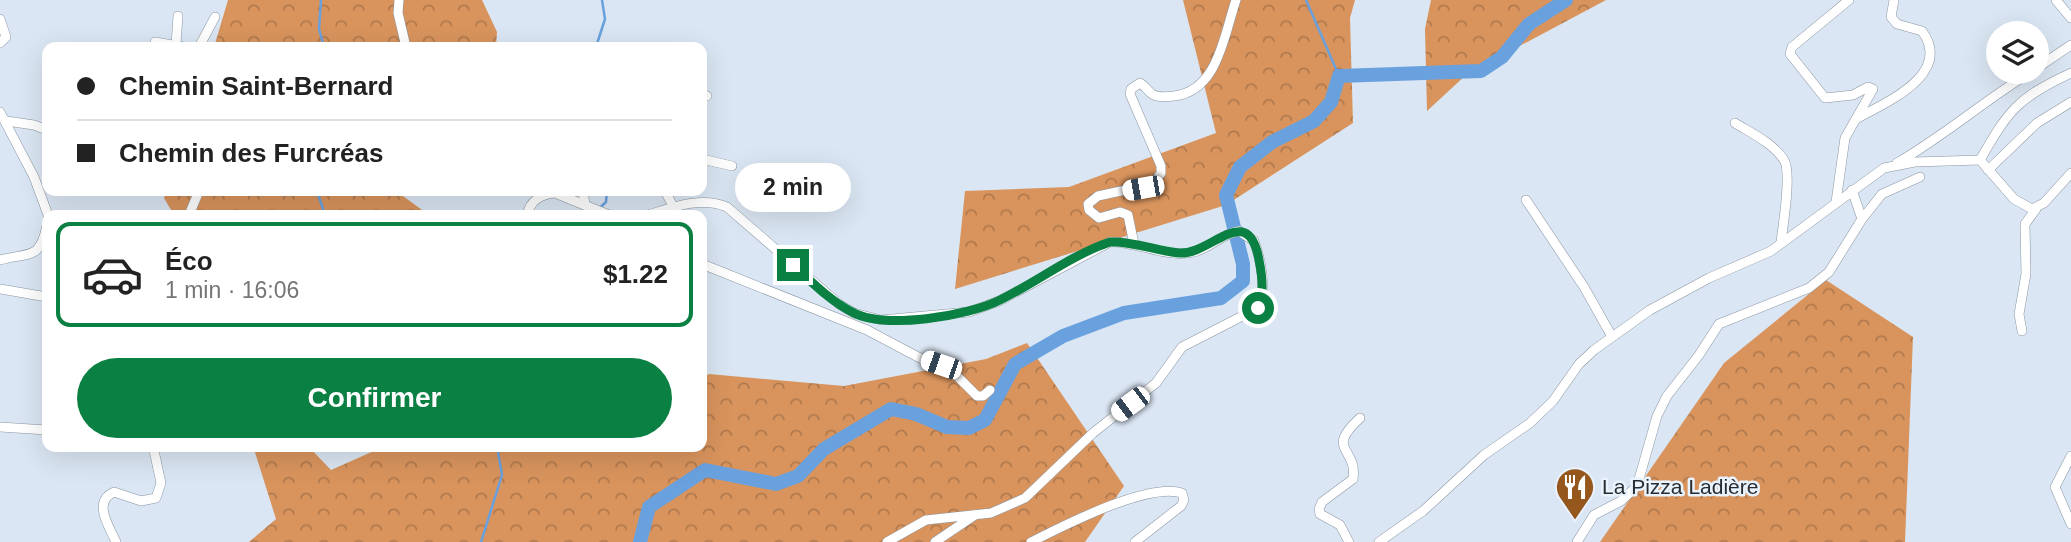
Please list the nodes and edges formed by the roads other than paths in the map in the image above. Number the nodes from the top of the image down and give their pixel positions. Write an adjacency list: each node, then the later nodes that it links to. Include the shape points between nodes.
1 (400, 0): 12 (street)
2 (1236, 0): 48 (street, via 1212,68 1199,88 1189,94 1161,97 1140,83 1131,89 1161,173 1153,184 1098,196 1088,204 1099,218 1120,212 1128,215)
3 (1849, 0): 20 (street, via 1792,47 1790,54 1825,98 1873,89)
4 (1894, 0): 20 (street, via 1891,17 1897,24 1922,31 1929,59 1912,87)
5 (2056, 0): 8 (street)
6 (178, 16): 10 (street)
7 (215, 17): 11 (street)
8 (2071, 18)
9 (0, 19): 13 (street, via 6,37)
10 (180, 42)
11 (202, 42)
12 (405, 42)
13 (0, 43)
14 (2071, 45): 15 (street)
15 (2049, 60)
16 (2071, 74): 25 (street, via 2010,110)
17 (2011, 84): 26 (street, via 1940,137)
18 (2071, 102): 28 (street, via 2037,123)
19 (0, 112): 21 (street)
20 (1854, 120): 38 (street, via 1845,138)
21 (6, 121): 23 (street); 32 (street)
22 (1735, 123): 46 (street, via 1784,160)
23 (42, 129)
24 (707, 160): 27 (street)
25 (1980, 160): 26 (street); 28 (street)
26 (1892, 165): 31 (street)
27 (732, 166)
28 (1988, 170): 41 (street, via 2014,199)
29 (2071, 173): 41 (street)
30 (1920, 177): 45 (street, via 1882,194)
31 (1852, 190): 38 (street); 45 (street)
32 (42, 194)
33 (543, 196): 42 (street)
34 (566, 196): 39 (street)
35 (584, 196): 39 (street)
36 (668, 196): 40 (street)
37 (1526, 200): 57 (street)
38 (1836, 202): 46 (street)
39 (585, 205): 43 (street)
40 (674, 208): 44 (street); 53 (street, via 706,202 727,207)
41 (2036, 209): 56 (street, via 2025,224)
42 (529, 210)
43 (597, 210)
44 (667, 210)
45 (1862, 219): 73 (street, via 1829,272 1810,288 1719,324 1667,396 1637,486 1594,515)
46 (1782, 242): 57 (street, via 1745,264 1699,282)
47 (42, 244): 49 (street, via 34,254)
48 (1134, 244): 54 (street, via 1098,246 999,301 969,312 881,320); 64 (street, via 1195,252 1226,234 1247,234 1257,249 1262,296 1258,308 1182,347 1156,383 1093,433 1025,498)
49 (1, 259)
50 (707, 266): 55 (street)
51 (0, 289): 52 (street)
52 (42, 295)
53 (830, 297): 54 (street); 55 (street, via 835,309)
54 (854, 313): 55 (street)
55 (829, 315): 58 (street, via 950,369 976,396)
56 (2022, 331)
57 (1611, 335): 72 (street, via 1579,364 1543,412)
58 (990, 390)
59 (1360, 418): 71 (street, via 1343,439 1353,479 1319,509 1340,525)
60 (0, 427): 61 (street)
61 (42, 430)
62 (154, 452): 66 (street, via 161,483 156,498 141,501 114,492 103,503)
63 (2071, 456): 65 (street, via 2055,491)
64 (975, 515): 67 (street, via 926,520); 68 (street)
65 (2071, 524)
66 (116, 542)
67 (887, 542)
68 (935, 542)
69 (1031, 542): 70 (street, via 1115,505 1161,491 1182,493 1181,506)
70 (1135, 542)
71 (1349, 542)
72 (1379, 542)
73 (1577, 542)

